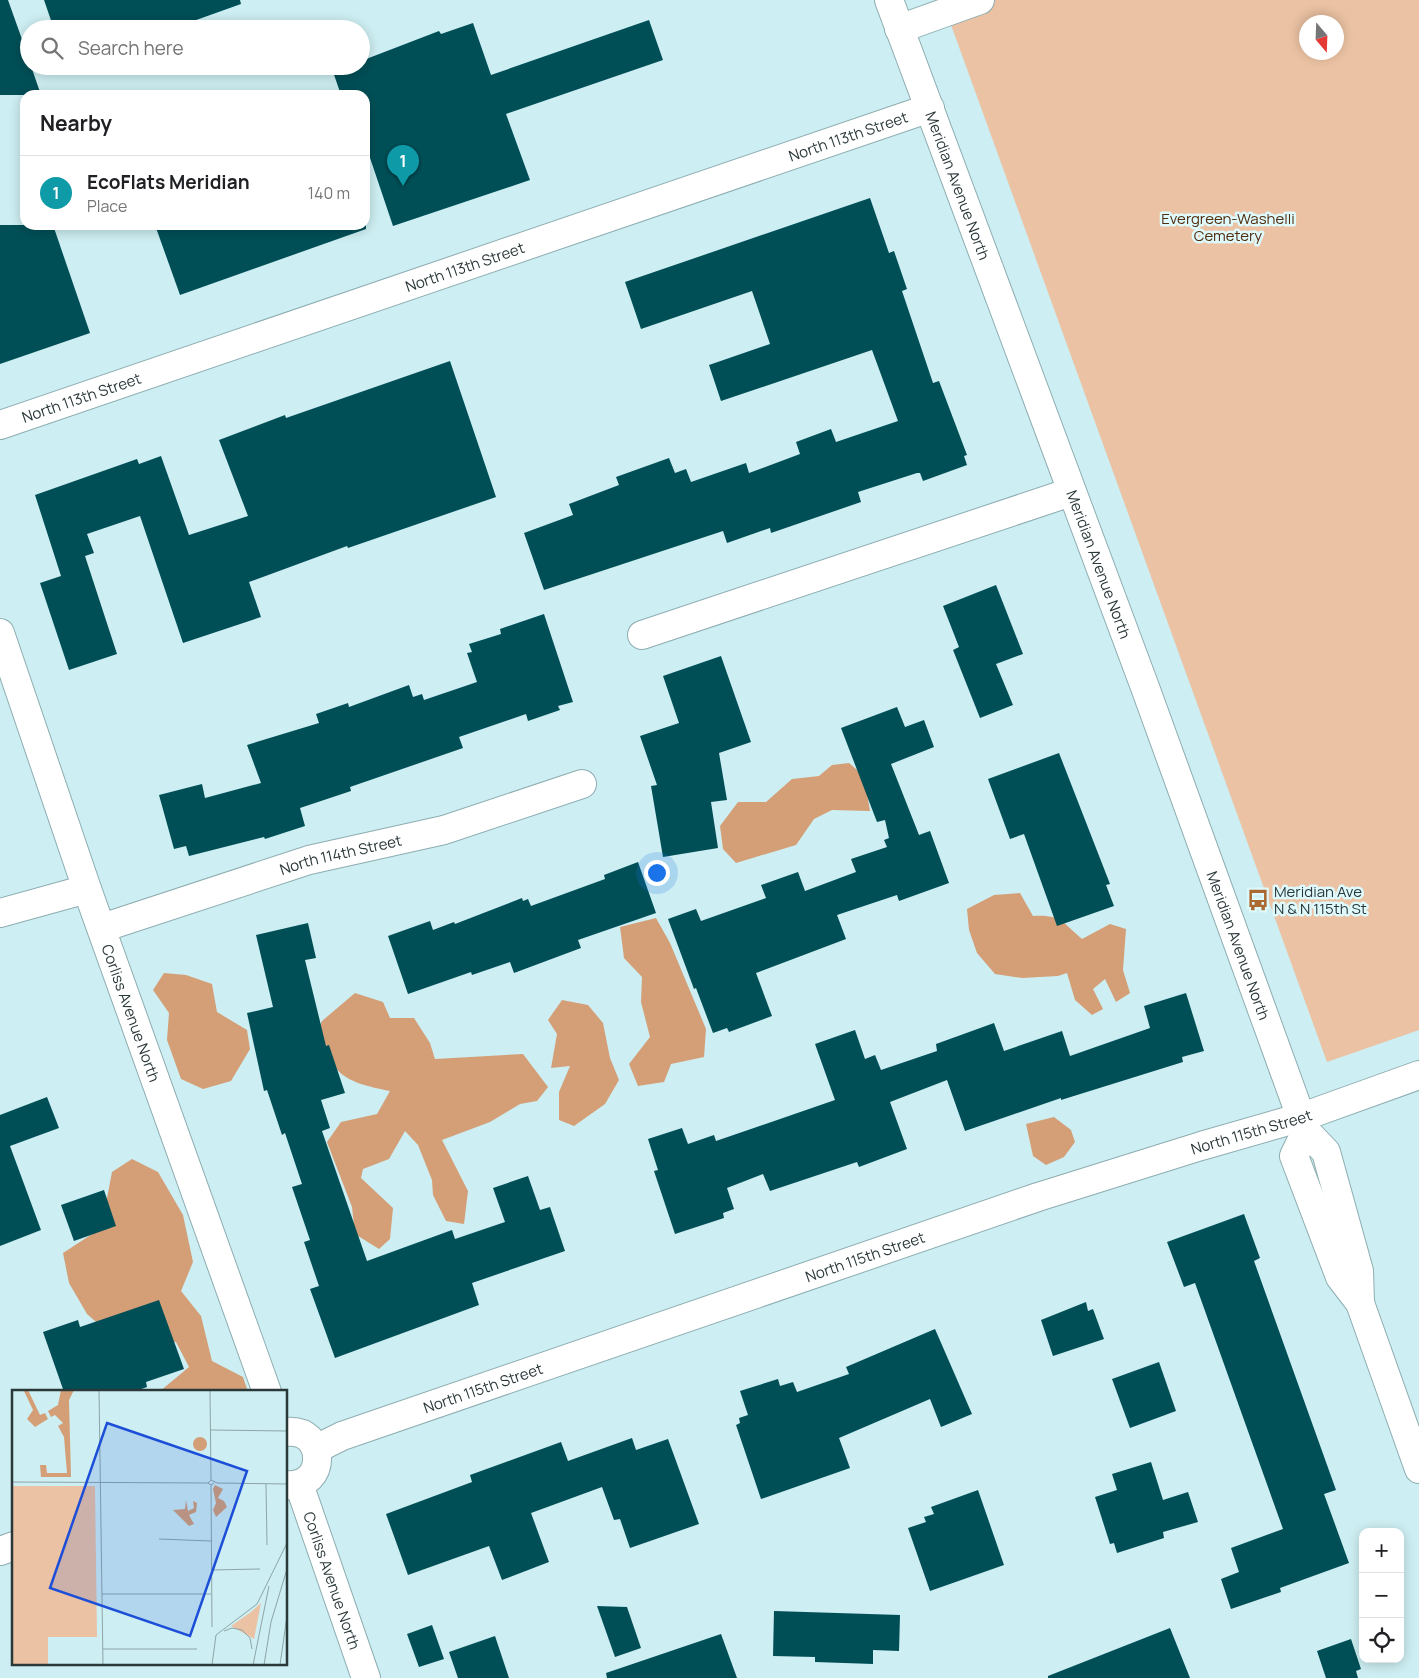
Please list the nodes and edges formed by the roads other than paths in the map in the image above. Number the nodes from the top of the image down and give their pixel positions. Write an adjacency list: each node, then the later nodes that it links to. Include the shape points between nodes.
1 (889, 0): 3 (street, Meridian Avenue North)
2 (980, 0): 3 (street)
3 (900, 29): 4 (street, Meridian Avenue North)
4 (930, 108): 5 (street, North 113th Street); 6 (street, Meridian Avenue North)
5 (0, 425)
6 (1071, 492): 8 (street); 15 (street, Meridian Avenue North)
7 (0, 633): 9 (street, Corliss Avenue North)
8 (642, 635)
9 (7, 674): 11 (street, Corliss Avenue North)
10 (582, 784): 13 (street, North 114th Street, via 444,830 309,860)
11 (87, 889): 12 (street); 13 (street, Corliss Avenue North)
12 (0, 913)
13 (102, 928): 16 (street, Corliss Avenue North)
14 (1419, 1075): 15 (street, North 115th Street)
15 (1304, 1124): 18 (street, North 115th Street, via 1215,1142 1038,1197 342,1436); 19 (street, via 1294,1156 1340,1277 1360,1303)
16 (266, 1390)
17 (288, 1432): 18 (street, via 302,1434)
18 (316, 1450): 20 (street, via 315,1470 306,1481)
19 (1419, 1469)
20 (293, 1484): 23 (street, Corliss Avenue North)
21 (12, 1547): 22 (street)
22 (0, 1551)
23 (366, 1678)

